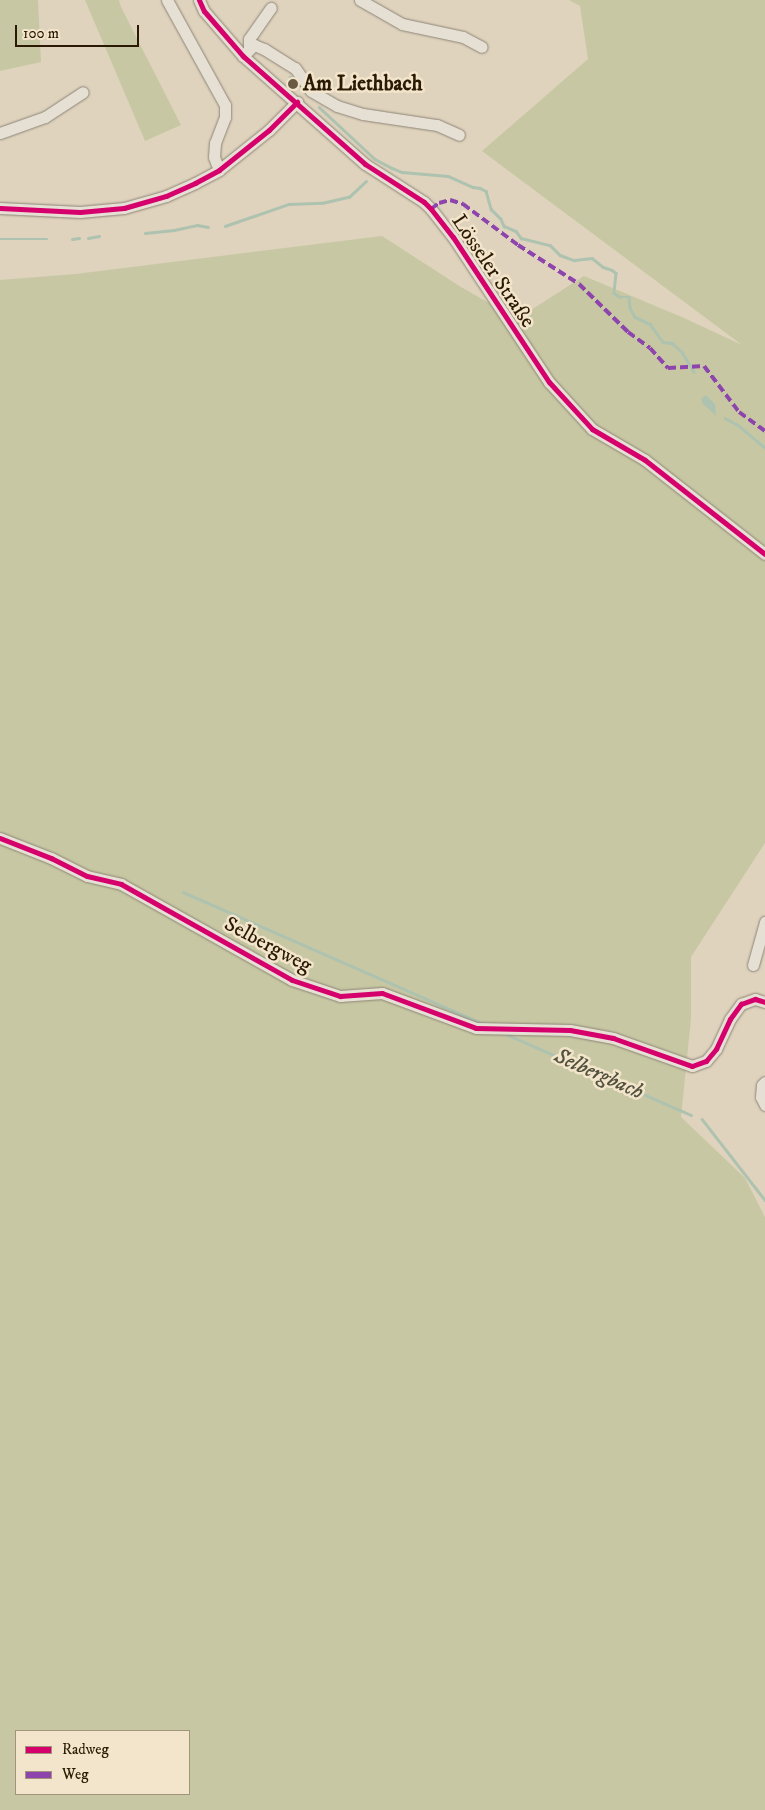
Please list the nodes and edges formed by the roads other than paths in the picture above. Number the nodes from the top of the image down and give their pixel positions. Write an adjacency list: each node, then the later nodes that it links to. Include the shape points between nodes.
1 (166, 0): 11 (street, via 224,105 225,117 215,143 214,157)
2 (199, 0): 6 (street, Lösseler Straße, via 204,11)
3 (360, 0): 5 (street, via 402,24 463,36)
4 (271, 8): 6 (street, via 249,40)
5 (482, 48)
6 (246, 52): 8 (street, Lösseler Straße); 10 (street, via 254,45 264,49 295,68 311,91 337,106 363,114 438,125)
7 (83, 92): 9 (street, via 45,118)
8 (297, 102): 11 (street, via 269,130); 13 (street, Lösseler Straße, via 370,168 424,202 453,237 549,382 592,430 645,460)
9 (0, 133)
10 (459, 135)
11 (219, 170): 12 (street, via 166,196 124,208 80,212)
12 (0, 208)
13 (765, 554)
14 (0, 838): 17 (street, Selbergweg, via 87,876 121,884 292,980 340,996 382,993 476,1028 570,1030 613,1038 692,1066 706,1061 716,1049 741,1004 755,999)
15 (765, 922): 16 (street)
16 (753, 965)
17 (765, 1002)
18 (765, 1082): 19 (street, via 761,1097)
19 (765, 1104)

